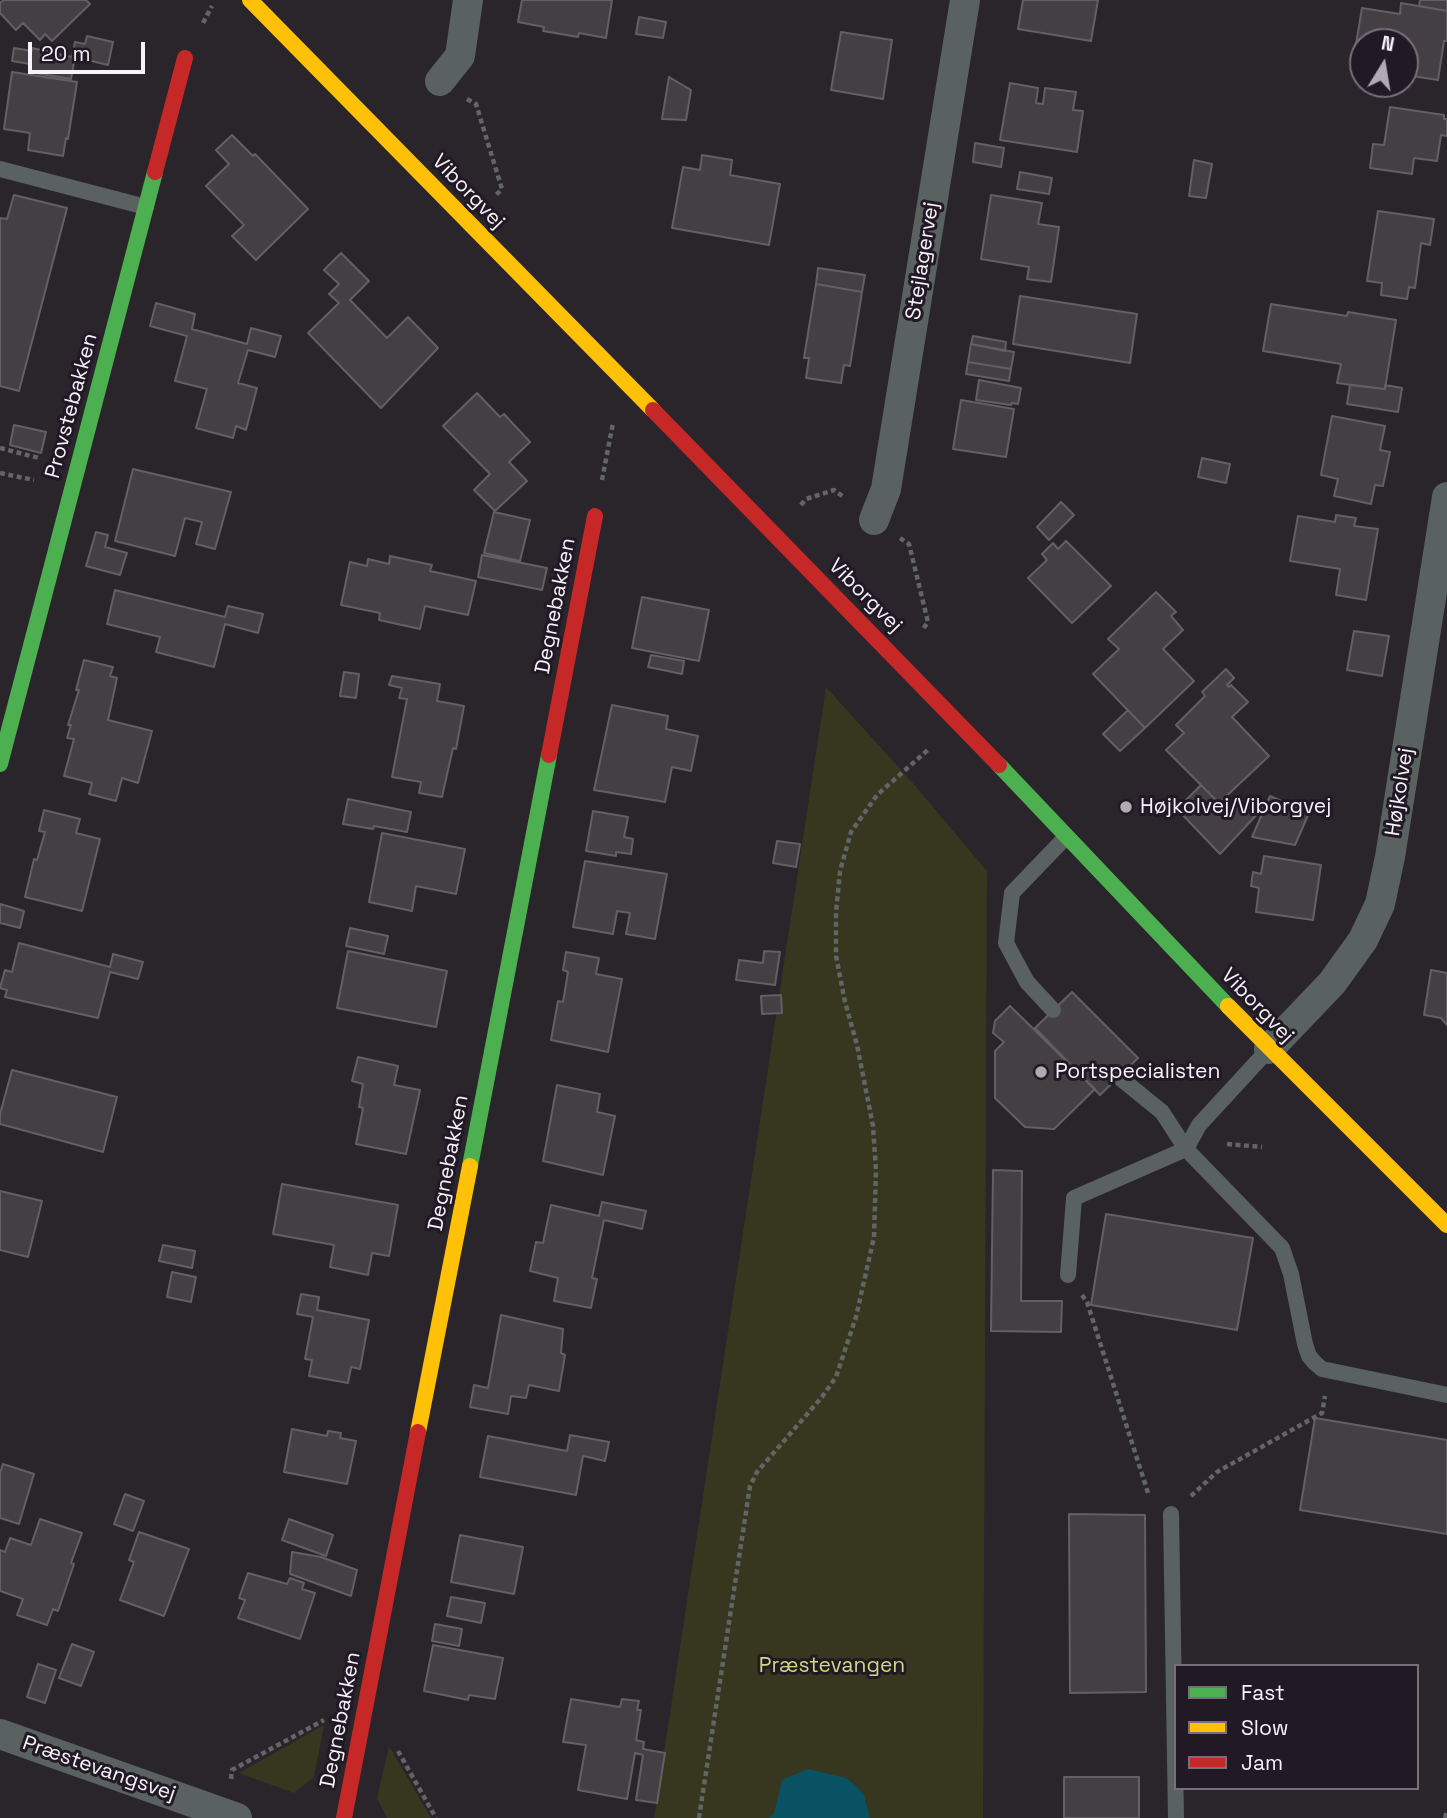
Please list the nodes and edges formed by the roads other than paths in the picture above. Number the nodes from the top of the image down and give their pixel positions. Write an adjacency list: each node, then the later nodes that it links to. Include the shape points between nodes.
1 (250, 0): 12 (street, Viborgvej)
2 (468, 0): 5 (street, via 460,56)
3 (965, 0): 10 (street, Stejlagervej, via 886,489)
4 (185, 58): 7 (street, Provstebakken)
5 (440, 81)
6 (0, 169): 7 (lane)
7 (146, 207): 11 (street, Provstebakken)
8 (1447, 497): 14 (street, Højkolvej, via 1380,904 1363,940 1332,983)
9 (595, 516): 25 (street, Degnebakken)
10 (874, 520)
11 (0, 764)
12 (1066, 837): 13 (lane, via 1012,893 1006,943 1027,982); 14 (street, Viborgvej)
13 (1053, 1010)
14 (1269, 1049): 16 (lane, via 1199,1125); 17 (street, Viborgvej)
15 (1119, 1077): 16 (lane, via 1162,1112)
16 (1186, 1149): 18 (lane, via 1074,1198); 19 (lane, via 1282,1248 1309,1356 1322,1369)
17 (1447, 1225)
18 (1068, 1275)
19 (1447, 1395)
20 (1171, 1514): 21 (lane)
21 (1174, 1696)
22 (0, 1734): 24 (street, Præstevangsvej)
23 (1176, 1790): 26 (lane)
24 (232, 1816)
25 (344, 1818)
26 (1176, 1818)

